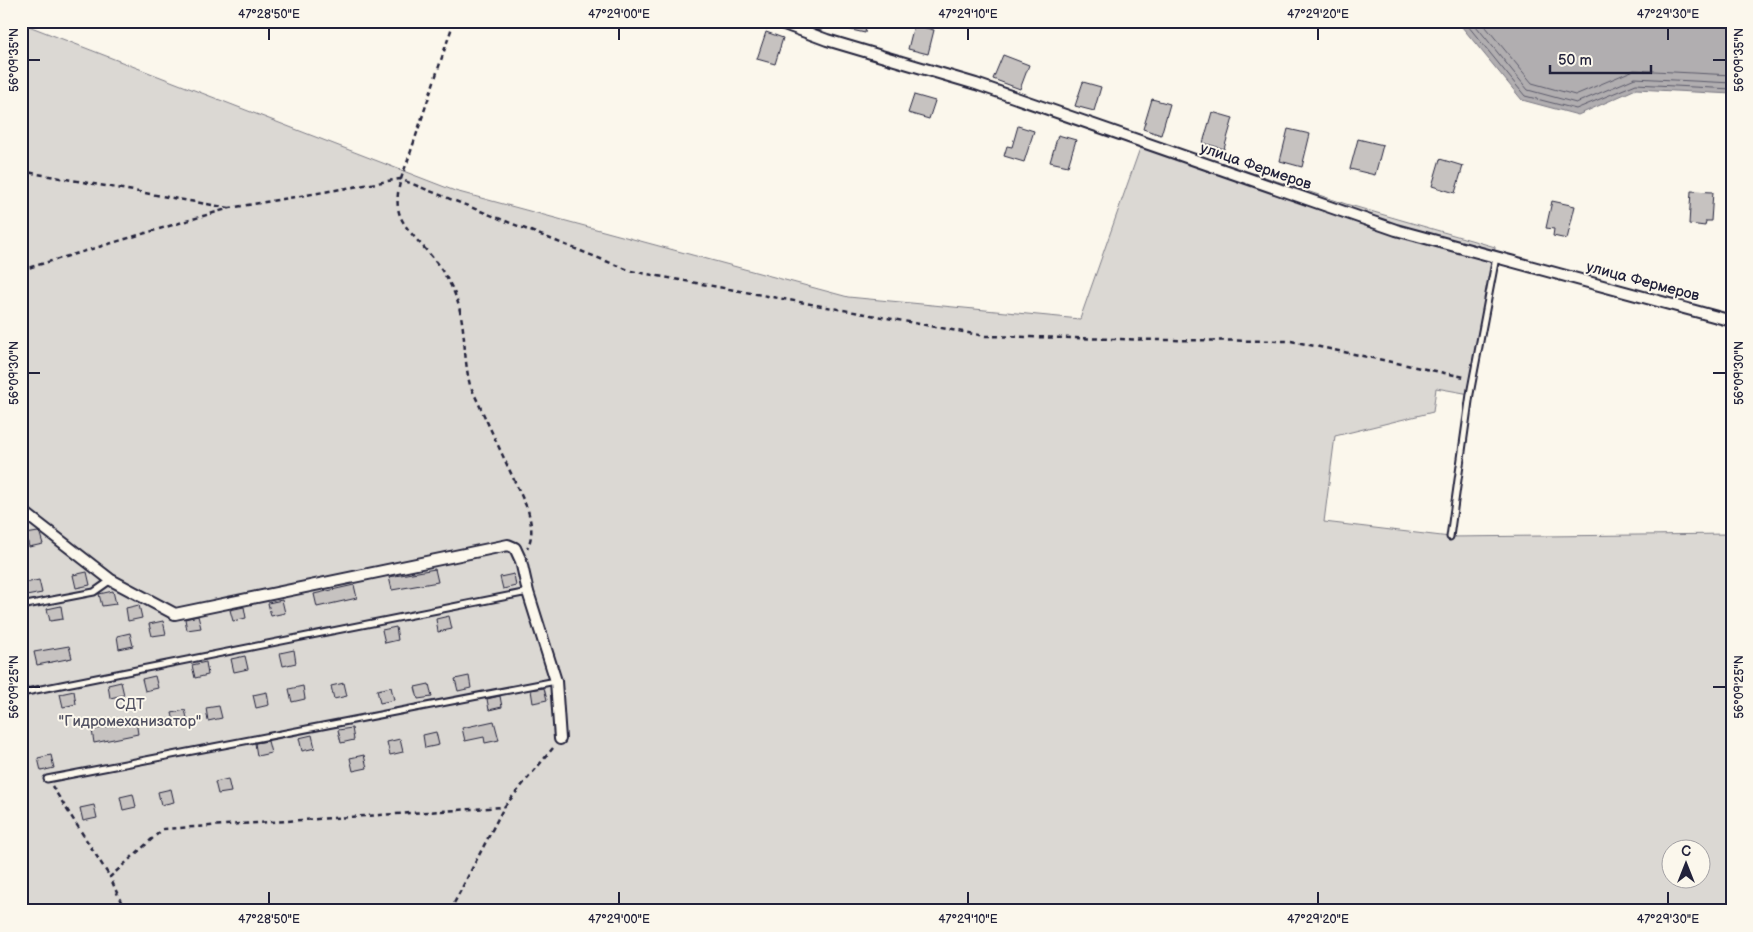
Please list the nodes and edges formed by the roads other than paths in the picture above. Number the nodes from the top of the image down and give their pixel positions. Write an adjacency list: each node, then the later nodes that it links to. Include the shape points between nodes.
1 (776, 21): 2 (street, улица Фермеров, via 827,40 976,84 1396,230)
2 (1496, 257): 3 (street, улица Фермеров); 5 (lane, via 1473,379)
3 (1732, 321)
4 (24, 514): 6 (street)
5 (1450, 537)
6 (111, 580): 7 (street, via 175,614 508,545 515,548 521,561); 8 (lane, via 94,592)
7 (528, 592): 9 (street); 10 (lane)
8 (21, 606)
9 (556, 681): 11 (street); 12 (lane)
10 (21, 693)
11 (560, 739)
12 (47, 779)

